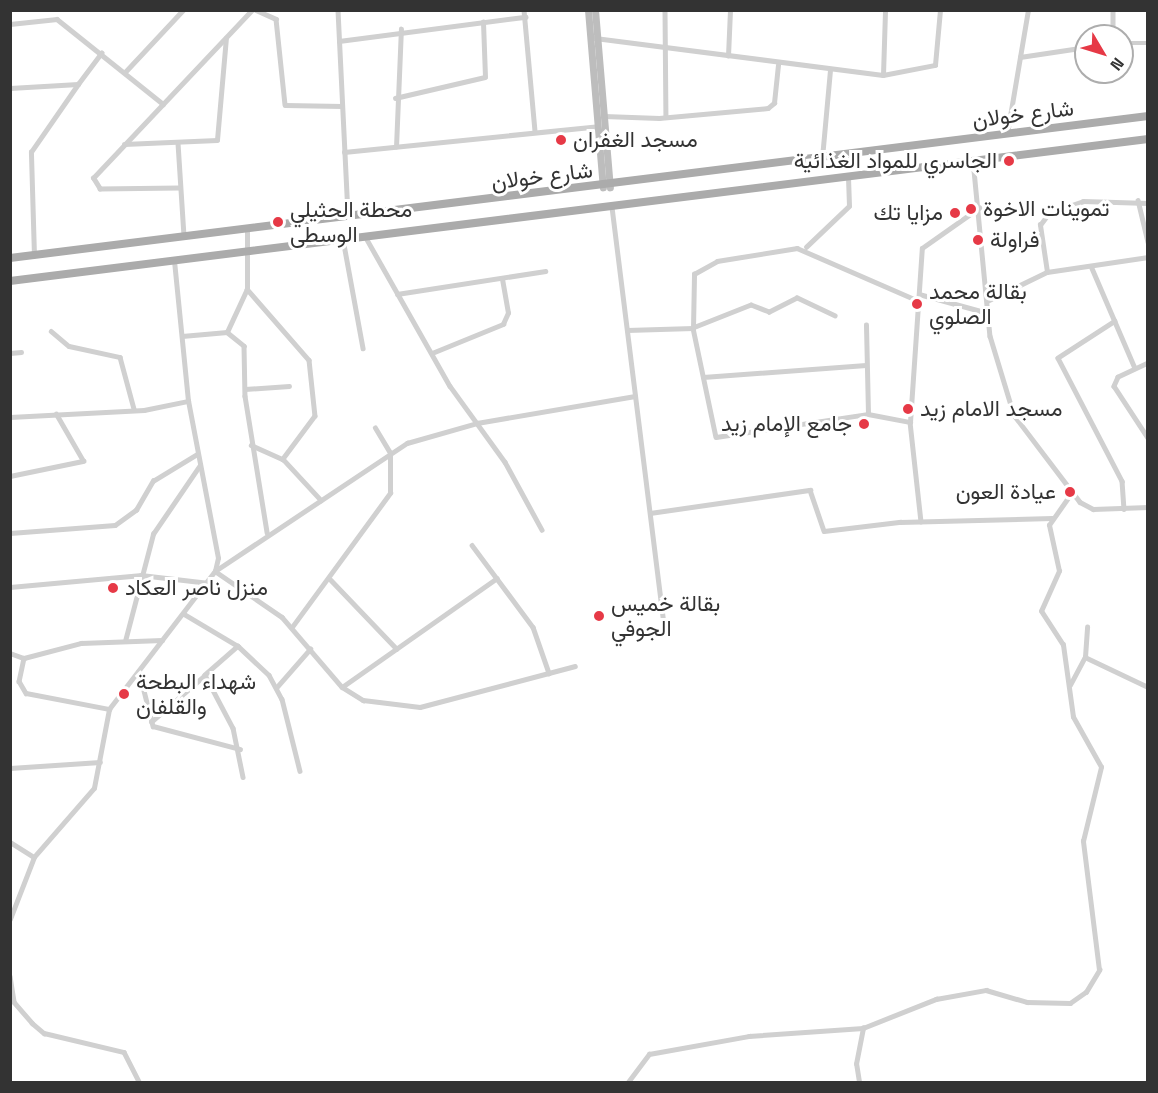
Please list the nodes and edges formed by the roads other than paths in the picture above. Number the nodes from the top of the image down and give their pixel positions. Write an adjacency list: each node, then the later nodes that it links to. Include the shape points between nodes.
1 (57, 10): 15 (street)
2 (252, 10): 19 (street)
3 (256, 10): 35 (street, via 276,19 285,105)
4 (338, 10): 21 (street)
5 (524, 10): 14 (street)
6 (588, 10): 20 (street)
7 (595, 10): 20 (street)
8 (665, 10): 22 (street)
9 (730, 10): 25 (street)
10 (885, 10): 30 (street)
11 (940, 10): 30 (street, via 935,65)
12 (1028, 10): 26 (street)
13 (182, 11): 29 (street)
14 (525, 17): 16 (street); 40 (street)
15 (57, 19): 17 (street); 24 (street)
16 (483, 21): 18 (street); 33 (street, via 485,77)
17 (10, 24)
18 (400, 29): 21 (street); 33 (street)
19 (226, 37): 34 (street); 43 (street, via 219,137 214,143)
20 (594, 38): 22 (street); 36 (street); 39 (street)
21 (339, 40): 35 (street)
22 (665, 48): 25 (street); 38 (street)
23 (1074, 49): 26 (street)
24 (101, 53): 29 (street); 31 (street)
25 (728, 56): 27 (street)
26 (1020, 57): 41 (street)
27 (778, 65): 28 (street); 38 (street, via 772,107)
28 (830, 70): 30 (street); 47 (street)
29 (125, 72): 34 (street)
30 (883, 75)
31 (78, 84): 32 (street); 64 (street, via 31,152)
32 (10, 88)
33 (395, 98): 45 (street)
34 (163, 104): 44 (street)
35 (342, 106): 46 (street)
36 (604, 116): 38 (street); 50 (street)
37 (1148, 116): 41 (main road, شارع خولان)
38 (666, 117)
39 (598, 126): 40 (street); 50 (street)
40 (535, 131): 45 (street)
41 (1007, 134): 47 (main road, شارع خولان)
42 (1148, 139): 48 (main road, شارع خولان)
43 (178, 143): 44 (street); 51 (street)
44 (124, 144): 51 (street, via 93,178 94,186)
45 (396, 147): 46 (street)
46 (344, 152): 56 (street)
47 (822, 158): 50 (main road, شارع خولان)
48 (973, 160): 49 (main road, شارع خولان); 55 (street)
49 (848, 176): 54 (main road, شارع خولان); 62 (street, via 849,206)
50 (606, 187): 56 (main road, شارع خولان)
51 (179, 188): 60 (street)
52 (1138, 200): 53 (street); 61 (street); 70 (street, via 1083,201 1042,218)
53 (1148, 203)
54 (612, 207): 58 (main road, شارع خولان); 83 (street)
55 (979, 208): 75 (street, via 922,248); 77 (street)
56 (348, 217): 57 (main road, شارع خولان)
57 (247, 231): 60 (main road, شارع خولان); 63 (street)
58 (365, 236): 59 (main road, شارع خولان); 74 (street)
59 (343, 238): 63 (main road, شارع خولان); 87 (street)
60 (185, 240): 64 (main road, شارع خولان)
61 (1148, 242)
62 (806, 248): 76 (street); 82 (street, via 717,261 694,274)
63 (247, 252): 67 (main road, شارع خولان); 73 (street)
64 (34, 256): 66 (main road, شارع خولان)
65 (1148, 257): 68 (street)
66 (10, 258)
67 (174, 261): 72 (main road, شارع خولان); 86 (street)
68 (1091, 266): 70 (street); 80 (street)
69 (545, 272): 71 (street)
70 (1047, 272): 77 (street)
71 (502, 279): 74 (street); 90 (street, via 508,313 503,324)
72 (10, 281)
73 (247, 289): 85 (street); 110 (street, via 309,360 315,416)
74 (396, 294): 90 (street)
75 (920, 294): 76 (street); 78 (street)
76 (919, 301): 103 (street)
77 (987, 301): 78 (street)
78 (988, 313): 113 (street, via 999,374 1014,416)
79 (835, 316): 82 (street, via 797,298 769,312 751,306)
80 (1115, 321): 93 (street); 116 (street, via 1058,358 1122,481)
81 (866, 325): 92 (street)
82 (693, 328): 83 (street); 94 (street)
83 (627, 330): 97 (street)
84 (51, 331): 99 (street, via 69,346 120,357)
85 (227, 332): 86 (street); 96 (street, via 244,346)
86 (182, 336): 98 (street)
87 (363, 348)
88 (21, 352): 89 (street)
89 (10, 353)
90 (432, 353): 104 (street)
91 (1148, 363): 93 (street)
92 (866, 365): 94 (street); 101 (street)
93 (1135, 368): 106 (street, via 1118,377 1114,386)
94 (704, 377): 101 (street, via 716,437)
95 (289, 387): 96 (street)
96 (245, 390): 107 (street)
97 (636, 396): 104 (street); 117 (street)
98 (188, 401): 99 (street); 109 (street)
99 (134, 409): 100 (street)
100 (56, 414): 102 (street); 112 (street, via 83,461)
101 (868, 414): 103 (street)
102 (10, 417)
103 (910, 422): 119 (street)
104 (477, 423): 108 (street); 120 (street)
105 (375, 428): 108 (street)
106 (1148, 438)
107 (251, 445): 110 (street); 121 (street)
108 (390, 453): 114 (street); 127 (street, via 390,493)
109 (197, 454): 111 (street); 122 (street, via 153,481 136,510 114,525)
110 (283, 459): 114 (street)
111 (200, 465): 124 (street, via 218,558); 125 (street, via 153,534)
112 (10, 476)
113 (1071, 493): 116 (street, via 1093,509); 118 (street)
114 (321, 500): 121 (street)
115 (1148, 507): 116 (street)
116 (1124, 509)
117 (650, 513): 119 (street, via 810,490 824,531); 131 (street)
118 (1052, 518): 119 (street); 149 (street, via 1048,532 1059,571 1041,611 1064,645)
119 (921, 521)
120 (542, 530)
121 (267, 532): 124 (street)
122 (10, 533)
123 (472, 545): 126 (street)
124 (215, 571): 128 (street); 132 (street)
125 (141, 575): 128 (street); 129 (street); 135 (street)
126 (497, 578): 137 (street); 144 (street, via 533,627)
127 (331, 580): 132 (street); 137 (street)
128 (209, 583): 130 (street)
129 (10, 587)
130 (184, 614): 134 (street); 136 (street)
131 (663, 619)
132 (292, 627): 138 (street)
133 (1087, 627): 140 (street)
134 (162, 640): 135 (street); 143 (street)
135 (125, 641): 141 (street, via 81,643)
136 (238, 646): 145 (street); 148 (street)
137 (397, 649): 146 (street)
138 (310, 650): 146 (street); 148 (street)
139 (10, 653): 141 (street)
140 (1085, 657): 147 (street); 149 (street)
141 (24, 658): 150 (street, via 19,681 26,693)
142 (574, 666): 144 (street)
143 (139, 670): 150 (street); 151 (street)
144 (549, 673): 146 (street, via 420,707 377,704)
145 (205, 675): 151 (street); 152 (street)
146 (342, 687)
147 (1148, 687)
148 (276, 688): 155 (street)
149 (1070, 688): 162 (street, via 1077,727 1101,767 1083,841 1101,956 1095,980 1070,1003 1027,1002 986,990 936,999)
150 (109, 709): 153 (street)
151 (151, 722): 152 (street, via 164,732)
152 (240, 749): 156 (street)
153 (100, 762): 154 (street); 158 (street, via 94,788)
154 (10, 768)
155 (300, 771)
156 (243, 777)
157 (10, 842): 158 (street)
158 (34, 857): 159 (street)
159 (10, 919)
160 (10, 976): 161 (street)
161 (12, 1004): 163 (street, via 44,1033 79,1037 124,1053)
162 (863, 1028): 164 (street, via 749,1036 649,1054); 165 (street, via 856,1064)
163 (139, 1083)
164 (628, 1083)
165 (859, 1083)

